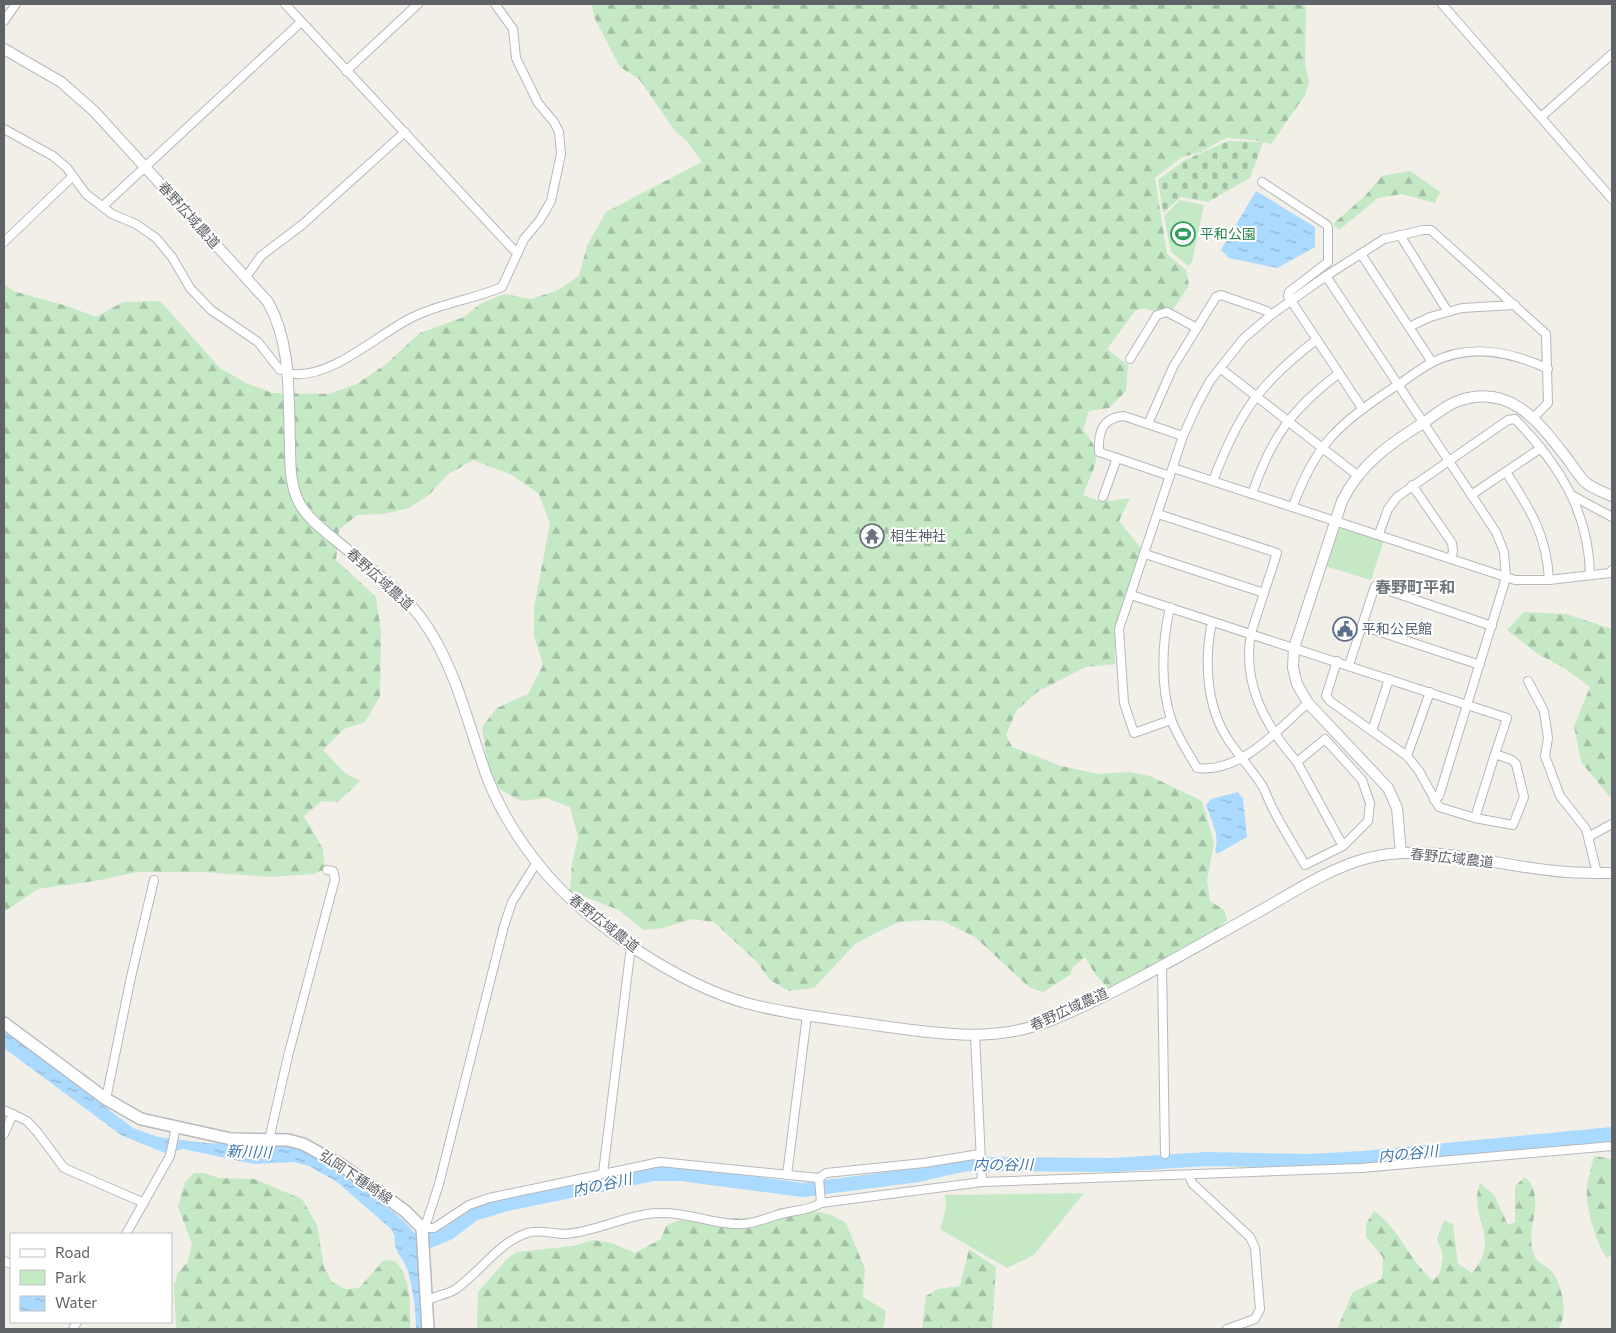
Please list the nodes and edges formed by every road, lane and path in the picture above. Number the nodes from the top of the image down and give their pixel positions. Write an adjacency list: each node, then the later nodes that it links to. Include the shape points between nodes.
1 (16, 4): 6 (street)
2 (285, 4): 7 (street)
3 (418, 4): 10 (street)
4 (495, 4): 21 (street, via 514,29 516,58 538,104 554,122 561,154 551,201 524,238)
5 (1442, 4): 11 (street)
6 (4, 21)
7 (302, 22): 10 (street); 14 (street)
8 (4, 48): 14 (street, 春野広域農道, via 62,82)
9 (1612, 54): 11 (street)
10 (346, 71): 13 (street)
11 (1541, 117): 17 (street)
12 (4, 129): 15 (street, via 53,156)
13 (405, 132): 21 (street); 24 (street, via 303,224 261,256)
14 (146, 166): 18 (street); 24 (street, 春野広域農道)
15 (73, 176): 18 (street, via 86,194); 20 (street)
16 (1262, 182): 25 (street, via 1328,228 1328,262 1289,292)
17 (1612, 199)
18 (103, 206): 35 (street, via 156,238 211,310 258,342)
19 (1400, 235): 22 (street, via 1384,239); 26 (street, via 1430,230); 27 (street)
20 (4, 242)
21 (518, 252): 37 (street, via 502,287 476,298 445,303 409,318 364,348 309,375)
22 (1361, 254): 23 (street); 29 (street)
23 (1326, 276): 25 (street); 39 (street)
24 (246, 277): 101 (street, 春野広域農道, via 268,302 284,340 290,463 298,502 322,528 407,601 423,620 453,674 499,805)
25 (1291, 301): 28 (street); 31 (street)
26 (1515, 305): 27 (street, via 1462,308); 36 (street, via 1546,334)
27 (1448, 312): 29 (street)
28 (1271, 315): 30 (street, via 1221,295 1216,297); 34 (street, via 1243,339)
29 (1409, 327): 33 (street)
30 (1196, 328): 32 (street, via 1167,312 1157,315); 45 (street, via 1173,367)
31 (1316, 340): 38 (street); 40 (street, via 1282,366)
32 (1130, 359)
33 (1432, 362): 36 (street, via 1477,351 1501,352 1525,358); 39 (street)
34 (1220, 368): 40 (street); 46 (street, via 1197,405)
35 (280, 370)
36 (1548, 370): 42 (street, via 1548,403)
37 (294, 374)
38 (1338, 374): 41 (street); 43 (street, via 1311,395)
39 (1398, 386): 41 (street); 44 (street)
40 (1256, 395): 43 (street); 54 (street, via 1226,444)
41 (1362, 408): 47 (street)
42 (1534, 417): 44 (street, via 1496,397 1475,397 1457,401); 60 (street, via 1585,481)
43 (1288, 420): 47 (street); 56 (street, via 1271,447)
44 (1424, 422): 50 (street); 53 (street, via 1385,448)
45 (1148, 424): 46 (street); 49 (street, via 1124,416 1104,423 1098,438 1099,452)
46 (1184, 436): 51 (street)
47 (1322, 447): 53 (street); 61 (street)
48 (1540, 448): 50 (street, via 1515,418); 52 (street); 59 (street)
49 (1117, 458): 51 (street); 57 (street)
50 (1448, 461): 55 (street); 58 (street)
51 (1171, 472): 54 (street); 62 (street)
52 (1506, 472): 58 (street); 71 (street, via 1533,514 1544,540)
53 (1357, 475): 64 (street, via 1342,501)
54 (1212, 482): 56 (street)
55 (1412, 485): 65 (street, via 1388,509); 67 (street, via 1452,543)
56 (1252, 494): 61 (street)
57 (1103, 496)
58 (1472, 496): 70 (street, via 1496,532 1504,552)
59 (1573, 496): 63 (street); 69 (street, via 1588,545)
60 (1612, 496)
61 (1292, 506): 64 (street)
62 (1158, 514): 66 (street); 72 (street, via 1277,553)
63 (1612, 517)
64 (1336, 521): 65 (street); 79 (street)
65 (1379, 534): 67 (street)
66 (1145, 554): 72 (street); 73 (street)
67 (1451, 559): 70 (street)
68 (1612, 570): 69 (street)
69 (1590, 575): 71 (street)
70 (1506, 578): 71 (street, via 1527,582); 77 (street)
71 (1549, 580)
72 (1264, 593): 78 (street)
73 (1130, 595): 74 (street); 88 (street, via 1119,629 1124,703 1134,733)
74 (1170, 607): 75 (street); 88 (street, via 1164,632 1164,656)
75 (1212, 622): 78 (street); 93 (street, via 1207,669 1211,696 1228,739)
76 (1362, 626): 77 (street, via 1375,586); 81 (street); 82 (street)
77 (1492, 626): 82 (street)
78 (1251, 634): 79 (street); 90 (street, via 1248,647 1253,694)
79 (1294, 648): 80 (street); 86 (street, via 1293,668 1297,684)
80 (1337, 661): 81 (street); 89 (street, via 1326,696)
81 (1349, 665): 83 (street)
82 (1480, 665): 87 (street)
83 (1389, 678): 85 (street); 89 (street)
84 (1528, 681): 98 (street, via 1544,711 1548,738 1545,756 1560,796)
85 (1430, 692): 87 (street); 92 (street)
86 (1308, 703): 90 (street); 100 (street, via 1388,788 1397,808)
87 (1468, 705): 91 (street, via 1507,718); 95 (street)
88 (1171, 720): 93 (street, via 1197,768 1206,769)
89 (1372, 731): 92 (street)
90 (1274, 732): 93 (street); 94 (street)
91 (1495, 754): 96 (street); 96 (street, via 1516,764 1524,797 1514,824)
92 (1406, 756): 95 (street, via 1419,770)
93 (1242, 759): 99 (street, via 1264,788 1305,865)
94 (1297, 762): 99 (street); 99 (street, via 1325,738 1362,780 1370,803 1368,821)
95 (1434, 800): 96 (street, via 1443,810)
96 (1475, 818)
97 (1612, 824): 98 (street)
98 (1590, 836): 103 (street)
99 (1343, 846)
100 (1402, 853): 103 (street, 春野広域農道); 107 (street, 春野広域農道, via 1372,857 1334,871)
101 (537, 862): 106 (street, 春野広域農道, via 586,912); 127 (street, via 512,902 504,926)
102 (327, 870): 116 (street, via 333,871 334,878)
103 (1597, 873): 104 (street, 春野広域農道)
104 (1612, 873)
105 (154, 880): 111 (street)
106 (633, 946): 108 (street, 春野広域農道, via 659,964 725,997); 120 (street)
107 (1162, 965): 110 (street, 春野広域農道, via 1028,1029); 118 (street)
108 (807, 1015): 110 (street, 春野広域農道, via 924,1032); 121 (street)
109 (4, 1023): 111 (main road, 弘岡下種崎線)
110 (975, 1035): 119 (street)
111 (106, 1099): 114 (main road, 弘岡下種崎線, via 141,1119)
112 (4, 1110): 113 (street)
113 (13, 1114): 115 (street); 126 (street, via 38,1133 64,1168)
114 (176, 1130): 116 (main road, 弘岡下種崎線, via 231,1139); 126 (street, via 170,1156)
115 (4, 1134)
116 (269, 1140): 127 (main road, 弘岡下種崎線, via 288,1140 322,1153 405,1211)
117 (1612, 1146): 122 (street, via 1370,1167)
118 (1165, 1154)
119 (980, 1155): 123 (street); 124 (street, via 826,1173)
120 (603, 1173): 121 (street, via 674,1162); 127 (street, via 489,1198 469,1205 434,1228)
121 (787, 1175): 124 (street)
122 (1189, 1175): 123 (street); 131 (street, via 1192,1183 1250,1237 1255,1248 1260,1309 1255,1319)
123 (982, 1179): 125 (street)
124 (819, 1180): 125 (street)
125 (821, 1200): 129 (street, via 813,1208 746,1224 662,1213 637,1215 568,1234 530,1232 506,1243 473,1276 453,1290)
126 (144, 1203): 128 (street)
127 (423, 1231): 129 (main road)
128 (127, 1233)
129 (425, 1302): 130 (main road)
130 (428, 1329)
131 (1227, 1329)

